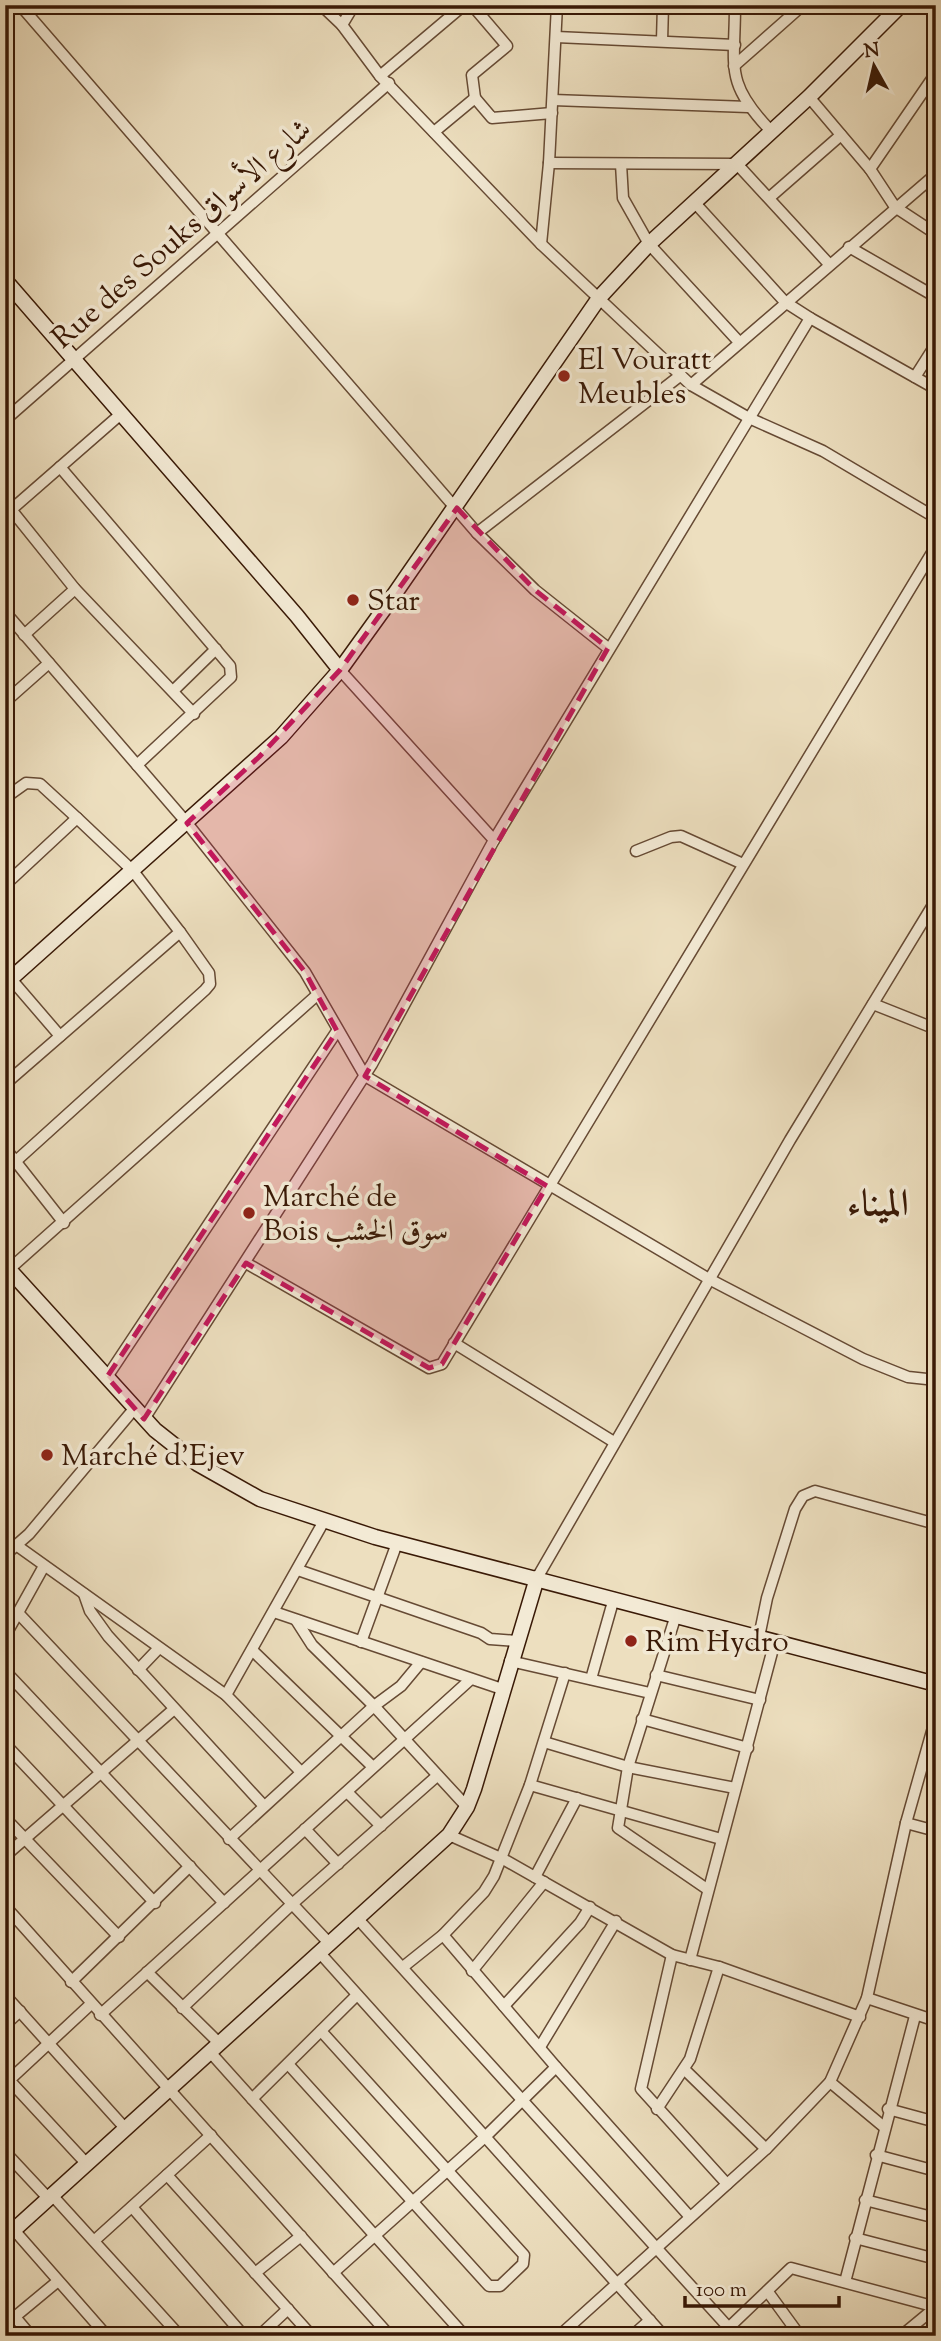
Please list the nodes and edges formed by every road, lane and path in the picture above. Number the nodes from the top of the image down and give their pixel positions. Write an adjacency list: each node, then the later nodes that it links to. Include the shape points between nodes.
1 (20, 5): 34 (street)
2 (321, 5): 11 (street)
3 (354, 5): 11 (street)
4 (464, 5): 17 (street, Rue des Souks شارع الأسواق)
5 (472, 5): 19 (street, via 507,46 472,75)
6 (557, 5): 12 (street)
7 (663, 5): 13 (street)
8 (735, 5): 14 (street)
9 (803, 5): 15 (street)
10 (900, 6): 18 (main road)
11 (342, 25): 17 (street)
12 (556, 37): 13 (street); 20 (street)
13 (662, 41): 14 (street)
14 (735, 45): 15 (street)
15 (734, 66): 21 (street)
16 (936, 73): 29 (street)
17 (385, 79): 24 (street); 34 (street, Rue des Souks شارع الأسواق)
18 (809, 97): 23 (main road); 25 (street)
19 (475, 99): 22 (street, via 492,118); 24 (street)
20 (553, 100): 21 (street); 22 (street)
21 (748, 107): 23 (street)
22 (552, 113): 26 (street)
23 (771, 130): 28 (main road)
24 (434, 132): 36 (street)
25 (841, 135): 29 (street); 31 (street)
26 (550, 163): 27 (street); 36 (street)
27 (621, 164): 28 (street); 37 (street, via 622,198)
28 (737, 164): 31 (street); 32 (main road)
29 (870, 169): 33 (street)
30 (936, 174): 33 (street)
31 (769, 198): 39 (street)
32 (695, 203): 37 (main road); 43 (street)
33 (895, 207): 35 (street); 38 (street)
34 (219, 232): 47 (street, Rue des Souks شارع الأسواق); 57 (street)
35 (936, 234)
36 (541, 244): 42 (street)
37 (649, 244): 42 (main road); 45 (street)
38 (845, 250): 39 (street); 41 (street)
39 (829, 264): 43 (street)
40 (5, 280): 47 (main road)
41 (936, 297)
42 (599, 298): 48 (street); 57 (main road)
43 (785, 302): 44 (street); 45 (street)
44 (810, 318): 49 (street); 54 (street)
45 (739, 342): 50 (street)
46 (936, 344): 49 (street)
47 (75, 359): 52 (main road); 53 (street, Rue des Souks شارع الأسواق)
48 (681, 375): 50 (street); 59 (street)
49 (915, 377): 51 (street)
50 (691, 385): 54 (street)
51 (936, 389)
52 (122, 413): 55 (street); 67 (main road)
53 (7, 415)
54 (749, 418): 58 (street, via 823,451); 65 (street)
55 (60, 467): 56 (street); 64 (street)
56 (9, 505): 61 (street)
57 (457, 508): 59 (street); 67 (main road)
58 (936, 518)
59 (477, 533): 65 (street, via 535,590)
60 (936, 546): 77 (street)
61 (75, 589): 63 (street); 68 (street)
62 (5, 612): 63 (street)
63 (24, 635): 66 (street)
64 (216, 649): 68 (street); 70 (street, via 230,666 231,677)
65 (608, 649): 75 (street)
66 (49, 663): 69 (street); 71 (street)
67 (340, 670): 74 (main road, via 281,737); 75 (street)
68 (173, 691): 70 (street)
69 (5, 702)
70 (194, 714): 71 (street)
71 (137, 765): 74 (street)
72 (5, 798): 73 (street, via 26,783 40,784)
73 (78, 818): 78 (street); 79 (street)
74 (187, 822): 78 (main road); 83 (street, via 305,972)
75 (494, 840): 88 (street)
76 (636, 851): 77 (street, via 681,836)
77 (743, 864): 92 (street)
78 (134, 871): 81 (street); 82 (main road)
79 (5, 885)
80 (936, 900): 84 (street)
81 (180, 932): 87 (street); 91 (street, via 209,973 210,984)
82 (7, 978): 87 (street)
83 (317, 995): 86 (street); 93 (street)
84 (873, 1004): 85 (street); 96 (street)
85 (936, 1029)
86 (337, 1031): 88 (street); 98 (street)
87 (60, 1036): 89 (street)
88 (365, 1076): 92 (street); 94 (street)
89 (5, 1084)
90 (5, 1148): 91 (street)
91 (16, 1161): 93 (street)
92 (548, 1186): 96 (street); 97 (street)
93 (64, 1223): 95 (street)
94 (246, 1263): 97 (street, via 429,1368 442,1364); 100 (street)
95 (7, 1269): 98 (main road)
96 (709, 1279): 99 (street, via 863,1359 908,1377); 101 (street)
97 (454, 1343): 101 (street)
98 (107, 1377): 100 (main road)
99 (936, 1380)
100 (139, 1414): 102 (main road, via 221,1478 260,1499); 105 (street)
101 (614, 1442): 109 (street)
102 (324, 1521): 104 (main road); 108 (street)
103 (936, 1524): 118 (street, via 816,1491 803,1496 766,1598)
104 (397, 1543): 109 (main road); 111 (street)
105 (16, 1545): 106 (street); 107 (street)
106 (5, 1555)
107 (44, 1566): 110 (street); 114 (street)
108 (298, 1570): 111 (street); 113 (street)
109 (537, 1578): 112 (main road); 119 (main road)
110 (84, 1594): 122 (street); 126 (street, via 96,1619)
111 (380, 1597): 119 (street, via 490,1639); 121 (street)
112 (614, 1598): 115 (main road); 131 (street)
113 (274, 1612): 116 (street); 123 (street)
114 (19, 1614): 117 (street); 142 (street)
115 (676, 1615): 118 (main road); 129 (street)
116 (296, 1620): 121 (street); 137 (street, via 312,1645)
117 (5, 1636)
118 (759, 1637): 120 (main road)
119 (516, 1641): 124 (main road)
120 (775, 1641): 132 (main road); 136 (street)
121 (361, 1642): 125 (street)
122 (159, 1648): 126 (street); 135 (street)
123 (251, 1650): 135 (street); 141 (street)
124 (510, 1661): 128 (street); 133 (main road)
125 (421, 1662): 130 (street); 137 (street, via 401,1686)
126 (138, 1670): 138 (street)
127 (5, 1671): 149 (street)
128 (565, 1674): 131 (street); 144 (street)
129 (656, 1675): 134 (street); 136 (street)
130 (471, 1679): 133 (street); 143 (street)
131 (592, 1679): 134 (street)
132 (936, 1684)
133 (502, 1689): 158 (main road)
134 (650, 1693): 140 (street)
135 (226, 1695): 150 (street)
136 (760, 1700): 146 (street)
137 (374, 1706): 141 (street); 143 (street)
138 (173, 1710): 142 (street); 157 (street)
139 (936, 1717): 161 (street)
140 (642, 1719): 146 (street); 148 (street)
141 (340, 1737): 147 (street); 150 (street)
142 (137, 1740): 149 (street); 167 (street)
143 (404, 1741): 147 (street); 151 (street)
144 (544, 1742): 148 (street); 152 (street)
145 (5, 1744): 156 (street)
146 (748, 1748): 153 (street)
147 (373, 1767): 154 (street)
148 (628, 1767): 153 (street); 159 (street)
149 (101, 1772): 156 (street); 172 (street)
150 (301, 1772): 157 (street)
151 (437, 1776): 158 (street); 162 (street)
152 (530, 1785): 155 (street); 170 (street)
153 (735, 1788): 168 (street)
154 (347, 1792): 162 (street); 163 (street)
155 (577, 1798): 159 (street); 174 (street)
156 (63, 1806): 166 (street); 176 (street)
157 (264, 1806): 167 (street)
158 (467, 1807): 165 (main road)
159 (620, 1811): 168 (street); 175 (street, via 620,1832)
160 (5, 1818): 166 (street)
161 (906, 1823): 164 (street); 195 (street)
162 (381, 1826): 171 (street)
163 (305, 1829): 171 (street); 173 (street)
164 (936, 1831)
165 (449, 1835): 170 (street); 181 (main road)
166 (25, 1839): 169 (street); 184 (street)
167 (229, 1839): 173 (street)
168 (720, 1839): 175 (street)
169 (5, 1856)
170 (503, 1859): 174 (street); 183 (street, via 484,1892)
171 (338, 1864): 178 (street)
172 (190, 1867): 176 (street); 177 (street)
173 (259, 1871): 177 (street); 178 (street)
174 (540, 1880): 180 (street); 190 (street)
175 (707, 1889): 187 (street)
176 (155, 1902): 184 (street)
177 (224, 1903): 191 (street)
178 (291, 1905): 185 (street); 198 (street)
179 (5, 1906): 192 (street)
180 (590, 1907): 182 (street); 197 (street)
181 (358, 1919): 185 (main road); 189 (street)
182 (616, 1921): 186 (street); 207 (street)
183 (443, 1935): 189 (street); 190 (street)
184 (119, 1937): 192 (street)
185 (324, 1948): 194 (street); 208 (main road)
186 (672, 1955): 187 (street); 217 (street, via 640,2082 643,2095)
187 (690, 1960): 188 (street)
188 (719, 1967): 202 (street); 211 (street)
189 (403, 1968): 216 (street)
190 (472, 1971): 197 (street)
191 (147, 1972): 198 (street); 200 (street)
192 (71, 1982): 196 (street)
193 (5, 1995): 199 (street)
194 (357, 1995): 205 (street); 223 (street)
195 (867, 1998): 201 (street); 202 (street)
196 (91, 2004): 200 (street); 206 (street)
197 (504, 2006): 207 (street)
198 (182, 2008): 208 (street)
199 (20, 2011): 204 (street); 206 (street)
200 (100, 2015): 214 (street)
201 (915, 2016): 203 (street); 218 (street)
202 (860, 2017): 213 (street)
203 (936, 2021)
204 (5, 2025)
205 (321, 2031): 209 (street); 228 (street)
206 (49, 2044): 212 (street); 220 (street)
207 (540, 2047): 210 (street)
208 (214, 2048): 214 (main road); 215 (street)
209 (288, 2064): 215 (street); 234 (street)
210 (556, 2067): 216 (street); 236 (street)
211 (685, 2070): 217 (street); 224 (street)
212 (7, 2082): 227 (street)
213 (830, 2082): 221 (street); 224 (street)
214 (170, 2088): 220 (main road); 222 (street)
215 (253, 2099): 238 (street)
216 (521, 2101): 223 (street); 243 (street)
217 (657, 2109): 231 (street)
218 (888, 2109): 219 (street); 221 (street)
219 (936, 2122)
220 (124, 2127): 227 (main road)
221 (884, 2127): 226 (street)
222 (211, 2135): 230 (street); 240 (street)
223 (486, 2136): 228 (street); 249 (street)
224 (766, 2149): 231 (street)
225 (5, 2152): 232 (street)
226 (876, 2155): 229 (street); 233 (street)
227 (85, 2162): 232 (main road)
228 (449, 2169): 234 (street); 234 (street, via 524,2255 523,2264 500,2286 489,2286)
229 (936, 2171)
230 (167, 2175): 235 (street); 245 (street)
231 (727, 2184): 236 (street)
232 (50, 2196): 239 (main road); 242 (street)
233 (865, 2200): 237 (street); 241 (street)
234 (412, 2202): 238 (street)
235 (132, 2207): 242 (street); 260 (street)
236 (690, 2217): 243 (street)
237 (936, 2218)
238 (376, 2234): 246 (street); 264 (street)
239 (8, 2235): 247 (street)
240 (300, 2236): 245 (street); 246 (street)
241 (855, 2238): 244 (street); 248 (street)
242 (96, 2240): 259 (street)
243 (655, 2250): 249 (street); 256 (street)
244 (936, 2259)
245 (255, 2273): 252 (street)
246 (333, 2273): 263 (street)
247 (58, 2281): 253 (street); 258 (street)
248 (845, 2282): 250 (street, via 791,2268); 251 (street)
249 (618, 2284): 254 (street); 265 (street)
250 (768, 2292): 256 (street); 268 (street)
251 (936, 2307): 269 (street)
252 (288, 2309): 261 (street); 262 (street)
253 (15, 2317): 255 (street); 257 (street)
254 (650, 2320): 266 (street); 267 (street)
255 (5, 2326)
256 (724, 2332)
257 (32, 2336)
258 (107, 2336)
259 (180, 2336)
260 (244, 2336)
261 (259, 2336)
262 (312, 2336)
263 (390, 2336)
264 (465, 2336)
265 (559, 2336)
266 (632, 2336)
267 (664, 2336)
268 (800, 2336)
269 (901, 2336)

